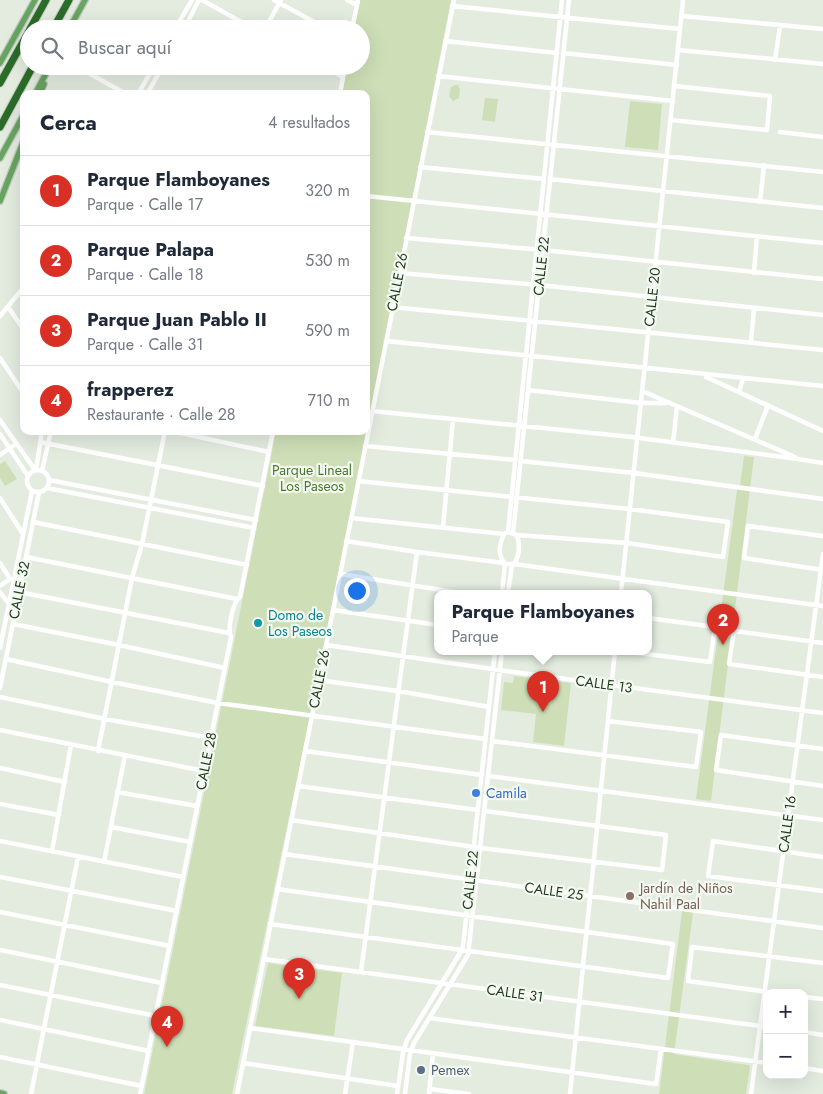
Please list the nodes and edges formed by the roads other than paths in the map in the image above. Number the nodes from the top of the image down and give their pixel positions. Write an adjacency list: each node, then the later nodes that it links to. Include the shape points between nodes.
1 (35, 0): 19 (main road)
2 (46, 0): 20 (highway)
3 (69, 0): 21 (highway)
4 (85, 0): 22 (main road)
5 (192, 0): 23 (street)
6 (201, 0): 24 (street); 25 (street)
7 (274, 0): 13 (street)
8 (347, 0): 14 (street)
9 (454, 0): 15 (street, CALLE 26)
10 (562, 0): 16 (street, CALLE 22)
11 (568, 0): 18 (street, CALLE 22)
12 (684, 0): 17 (street, CALLE 20)
13 (280, 2): 26 (street); 27 (street)
14 (357, 3): 28 (street)
15 (452, 6): 16 (street); 33 (street, CALLE 26)
16 (561, 16): 18 (street); 36 (street, CALLE 22)
17 (682, 16): 29 (street); 32 (street, CALLE 20)
18 (567, 17): 32 (street); 37 (street, CALLE 22)
19 (24, 20)
20 (35, 20)
21 (58, 20)
22 (74, 20)
23 (180, 20)
24 (189, 20)
25 (238, 20)
26 (270, 20)
27 (311, 20)
28 (354, 20)
29 (780, 26): 31 (street); 38 (street)
30 (20, 27): 39 (main road)
31 (823, 29)
32 (680, 30): 35 (street, CALLE 20)
33 (446, 41): 36 (street); 49 (street, CALLE 26)
34 (20, 46): 51 (highway)
35 (678, 50): 38 (street); 41 (street, CALLE 20)
36 (557, 53): 53 (street, CALLE 22)
37 (563, 53): 41 (street); 54 (street, CALLE 22)
38 (775, 60): 40 (street)
39 (0, 63)
40 (823, 64)
41 (677, 65): 52 (street, CALLE 20)
42 (28, 75): 56 (highway)
43 (45, 75): 57 (main road)
44 (47, 75): 58 (main road)
45 (92, 75): 59 (street)
46 (149, 75): 60 (street)
47 (158, 75): 61 (street)
48 (339, 75): 50 (street)
49 (438, 76): 53 (street); 67 (street, CALLE 26)
50 (343, 77): 62 (street)
51 (0, 83)
52 (674, 86): 63 (street, CALLE 20); 64 (street, via 770,96 767,130)
53 (553, 88): 54 (street); 70 (street, CALLE 22)
54 (559, 89): 63 (street); 71 (street, CALLE 22)
55 (20, 90): 66 (highway)
56 (20, 90)
57 (37, 90)
58 (41, 90)
59 (119, 90)
60 (140, 90)
61 (150, 90)
62 (341, 90)
63 (673, 100): 64 (street, CALLE 20)
64 (671, 120): 73 (street, CALLE 20)
65 (20, 121): 74 (main road)
66 (0, 127)
67 (427, 132): 70 (street); 76 (street, CALLE 26)
68 (780, 132): 69 (street)
69 (823, 137)
70 (548, 143): 71 (street); 78 (street, CALLE 22)
71 (554, 144): 73 (street); 79 (street, CALLE 22)
72 (20, 150): 82 (main road)
73 (667, 156): 75 (street); 80 (street, CALLE 20)
74 (0, 158)
75 (764, 165): 77 (street); 84 (street)
76 (420, 167): 78 (street); 83 (street, CALLE 26)
77 (823, 172)
78 (544, 178): 86 (street, CALLE 22)
79 (550, 179): 80 (street); 87 (street, CALLE 22)
80 (663, 192): 84 (street); 88 (street, CALLE 20)
81 (370, 196): 83 (street)
82 (0, 201)
83 (413, 201): 86 (street); 90 (street, CALLE 26)
84 (760, 202): 85 (street)
85 (823, 208)
86 (540, 214): 87 (street); 92 (street, CALLE 22)
87 (546, 214): 88 (street); 92 (street, CALLE 22)
88 (660, 227): 89 (street); 93 (street, CALLE 20)
89 (757, 236): 91 (street); 95 (street)
90 (406, 238): 92 (street); 94 (street, CALLE 26)
91 (823, 243)
92 (540, 250): 93 (street); 97 (street, CALLE 22)
93 (656, 262): 95 (street); 99 (street, CALLE 20)
94 (399, 273): 97 (street); 101 (street, CALLE 26)
95 (754, 273): 96 (street)
96 (823, 279)
97 (536, 285): 99 (street); 105 (street, CALLE 22)
98 (20, 292): 100 (street)
99 (652, 297): 102 (street); 107 (street, CALLE 20)
100 (8, 307): 104 (street); 106 (street)
101 (392, 307): 105 (street); 108 (street, CALLE 26)
102 (754, 308): 103 (street); 109 (street)
103 (823, 315)
104 (0, 316)
105 (532, 321): 107 (street); 111 (street, CALLE 22)
106 (20, 324)
107 (649, 332): 109 (street); 113 (street, CALLE 20)
108 (386, 341): 111 (street); 125 (street, CALLE 26)
109 (750, 342): 110 (street)
110 (823, 350)
111 (529, 356): 113 (street); 118 (street, CALLE 22); 129 (street, CALLE 22)
112 (0, 358): 117 (street)
113 (645, 369): 114 (street); 119 (street, CALLE 20)
114 (703, 375): 115 (street); 120 (street)
115 (743, 379): 116 (street); 120 (street)
116 (823, 386)
117 (20, 388)
118 (528, 390): 121 (street); 129 (street, CALLE 22)
119 (642, 391): 121 (street, CALLE 20); 122 (street)
120 (740, 392): 123 (street)
121 (641, 403): 122 (street); 138 (street, CALLE 20)
122 (670, 403): 124 (street)
123 (768, 405): 130 (street); 139 (street)
124 (677, 406): 139 (street); 142 (street)
125 (372, 411): 127 (street); 128 (street, CALLE 26)
126 (0, 420): 143 (street)
127 (453, 420): 129 (street); 148 (street)
128 (370, 421)
129 (522, 426): 138 (street); 150 (street, CALLE 22)
130 (823, 431)
131 (0, 434): 145 (street)
132 (41, 435): 140 (street)
133 (50, 435): 141 (street)
134 (164, 435): 152 (street)
135 (190, 435): 146 (street)
136 (272, 435): 146 (street, CALLE 28)
137 (367, 435): 144 (street, CALLE 26)
138 (638, 438): 142 (street); 155 (street, CALLE 20)
139 (755, 439): 149 (street)
140 (40, 442): 141 (street); 153 (street)
141 (48, 443): 152 (street); 154 (street)
142 (673, 443): 149 (street)
143 (16, 444): 145 (street); 153 (street)
144 (365, 446): 148 (street); 158 (street, CALLE 26)
145 (10, 448): 147 (street); 156 (street)
146 (269, 452): 159 (street, CALLE 28)
147 (0, 454)
148 (450, 454): 150 (street); 162 (street)
149 (798, 458): 151 (street)
150 (518, 460): 155 (street); 164 (street, CALLE 22)
151 (823, 463)
152 (158, 464): 159 (street); 167 (street)
153 (35, 470): 154 (street); 156 (street)
154 (42, 471): 157 (street)
155 (634, 473): 166 (street); 169 (street, CALLE 20)
156 (28, 476): 161 (street, via 27,484)
157 (49, 480): 160 (street); 167 (street)
158 (358, 481): 162 (street); 170 (street, CALLE 26)
159 (263, 486): 171 (street, CALLE 28)
160 (47, 488): 163 (street); 168 (street)
161 (32, 490): 163 (street); 176 (street, CALLE 32)
162 (446, 490): 164 (street); 173 (street)
163 (39, 492): 172 (street, CALLE 32)
164 (514, 496): 169 (street); 175 (street, CALLE 22)
165 (0, 498): 176 (street)
166 (823, 499)
167 (151, 500): 168 (street); 171 (street)
168 (149, 508): 174 (street); 180 (street)
169 (630, 509): 179 (street, CALLE 20); 179 (street, via 728,522 723,557)
170 (351, 518): 173 (street); 178 (street, CALLE 26)
171 (256, 520): 174 (street, CALLE 28)
172 (33, 522): 180 (street); 183 (street, CALLE 32)
173 (443, 527): 175 (street)
174 (254, 528): 187 (street, CALLE 28)
175 (511, 533): 179 (street); 185 (street, via 499,549); 186 (street, via 519,549)
176 (23, 534): 192 (street, CALLE 32)
177 (823, 536): 188 (street, via 748,526 744,558)
178 (346, 541): 181 (street); 189 (street, CALLE 26)
179 (626, 543): 191 (street, CALLE 20)
180 (142, 544): 187 (street); 190 (street)
181 (417, 552): 185 (street); 195 (street)
182 (823, 554): 188 (street, CALLE 16)
183 (26, 556): 190 (street); 193 (street, CALLE 32)
184 (0, 563): 192 (street)
185 (504, 564): 186 (street); 197 (street)
186 (513, 564): 191 (street); 198 (street)
187 (247, 565): 202 (street, CALLE 28)
188 (822, 570): 204 (street, CALLE 16)
189 (340, 574): 195 (street); 206 (street, CALLE 26)
190 (132, 578): 202 (street); 207 (street)
191 (623, 578): 199 (street, CALLE 20); 204 (street)
192 (12, 579): 193 (street); 194 (street); 203 (street, CALLE 32)
193 (21, 581): 201 (street, CALLE 32)
194 (0, 586)
195 (412, 586): 196 (street); 209 (street)
196 (440, 590)
197 (502, 590)
198 (509, 590)
199 (621, 590)
200 (0, 592): 203 (street)
201 (19, 592): 207 (street); 210 (street, CALLE 32)
202 (237, 599): 212 (street, CALLE 28)
203 (9, 604): 217 (street, CALLE 32)
204 (816, 605): 205 (street); 213 (street, CALLE 16)
205 (823, 606)
206 (332, 610): 209 (street); 216 (street, CALLE 26)
207 (126, 613): 212 (street); 215 (street)
208 (652, 619): 221 (street, via 715,627 710,662)
209 (408, 621): 211 (street); 222 (street)
210 (13, 624): 215 (street); 223 (street, CALLE 32)
211 (434, 624)
212 (228, 633): 224 (street, CALLE 28, via 231,637)
213 (812, 641): 214 (street); 227 (street, CALLE 16); 227 (street, via 734,631 729,664)
214 (823, 643)
215 (119, 645): 224 (street); 230 (street)
216 (326, 645): 222 (street, CALLE 13); 229 (street, CALLE 26)
217 (0, 648)
218 (495, 655): 225 (street, CALLE 22)
219 (502, 655): 226 (street, CALLE 22)
220 (615, 655): 231 (street)
221 (652, 655)
222 (403, 656): 225 (street, CALLE 13); 233 (street)
223 (6, 660): 230 (street); 232 (street, CALLE 32)
224 (225, 668): 235 (street, CALLE 28)
225 (493, 668): 226 (street, CALLE 13); 236 (street, CALLE 22)
226 (500, 669): 231 (street, CALLE 13); 246 (street, CALLE 22)
227 (807, 675): 228 (street); 237 (street, CALLE 16)
228 (823, 678)
229 (318, 680): 233 (street); 239 (street, CALLE 26)
230 (112, 682): 235 (street); 240 (street)
231 (612, 685): 237 (street, CALLE 13); 241 (street)
232 (0, 688)
233 (398, 691): 236 (street); 242 (street)
234 (0, 697): 240 (street)
235 (218, 703): 239 (street); 244 (street, CALLE 28)
236 (489, 707): 245 (street, CALLE 22)
237 (802, 710): 238 (street, CALLE 13); 248 (street, CALLE 16)
238 (823, 713)
239 (312, 716): 242 (street); 251 (street, CALLE 26)
240 (105, 719): 244 (street); 250 (street)
241 (608, 721): 253 (street); 253 (street, via 701,732 696,767)
242 (392, 727): 245 (street); 254 (street)
243 (0, 730): 247 (street)
244 (211, 738): 256 (street, CALLE 28)
245 (485, 739): 257 (street, CALLE 22)
246 (492, 741): 253 (street); 258 (street, CALLE 22)
247 (71, 746): 250 (street); 259 (street)
248 (798, 746): 249 (street); 260 (street, CALLE 16); 260 (street, via 720,735 716,770)
249 (823, 749)
250 (98, 751): 252 (street)
251 (305, 751): 254 (street); 261 (street, CALLE 26)
252 (125, 755): 256 (street); 264 (street)
253 (605, 755): 263 (street)
254 (388, 763): 257 (street); 265 (street)
255 (0, 768): 259 (street)
256 (204, 771): 267 (street, CALLE 28)
257 (482, 775): 268 (street, CALLE 22)
258 (489, 776): 263 (street); 269 (street, CALLE 22)
259 (65, 782): 270 (street)
260 (793, 782): 262 (street); 271 (street, CALLE 16)
261 (298, 786): 265 (street); 272 (street, CALLE 26)
262 (823, 786)
263 (601, 791): 271 (street); 274 (street)
264 (117, 792): 267 (street); 275 (street)
265 (383, 798): 268 (street); 276 (street)
266 (0, 804): 270 (street)
267 (197, 806): 278 (street, CALLE 28)
268 (478, 810): 279 (street, CALLE 22)
269 (485, 811): 274 (street); 280 (street, CALLE 22)
270 (59, 815): 282 (street)
271 (788, 816): 273 (street); 281 (street, CALLE 16)
272 (291, 820): 276 (street); 283 (street, CALLE 26)
273 (823, 820)
274 (597, 826): 287 (street); 287 (street, via 666,835 662,870)
275 (111, 827): 278 (street); 286 (street)
276 (379, 833): 279 (street); 288 (street)
277 (0, 841): 282 (street)
278 (190, 842): 290 (street, CALLE 28)
279 (474, 847): 280 (street); 291 (street, CALLE 22)
280 (481, 848): 287 (street); 292 (street, CALLE 22)
281 (784, 851): 285 (street); 293 (street, CALLE 16); 293 (street, via 713,841 708,876)
282 (52, 852): 284 (street)
283 (284, 854): 288 (street, CALLE 25); 294 (street, CALLE 26)
284 (78, 857): 286 (street); 295 (street)
285 (823, 857)
286 (104, 862): 290 (street)
287 (594, 862): 297 (street)
288 (374, 868): 291 (street, CALLE 25); 298 (street)
289 (0, 877): 295 (street)
290 (183, 877): 299 (street, CALLE 28)
291 (470, 880): 292 (street, CALLE 25); 301 (street, CALLE 22)
292 (477, 881): 297 (street, CALLE 25); 302 (street, CALLE 22)
293 (779, 885): 296 (street); 303 (street, CALLE 16)
294 (277, 889): 298 (street); 304 (street, CALLE 26)
295 (72, 891): 299 (street); 305 (street)
296 (823, 891)
297 (590, 896): 303 (street, CALLE 25); 307 (street)
298 (370, 903): 301 (street); 308 (street)
299 (177, 911): 309 (street, CALLE 28)
300 (0, 912): 305 (street)
301 (466, 915): 302 (street); 311 (street, CALLE 22)
302 (474, 916): 307 (street); 312 (street, CALLE 22)
303 (774, 922): 306 (street, CALLE 25); 313 (street, CALLE 16)
304 (270, 924): 308 (street); 314 (street, CALLE 26)
305 (65, 925): 309 (street); 315 (street)
306 (823, 928)
307 (586, 931): 317 (street); 317 (street, via 673,944 668,978)
308 (366, 938): 311 (street); 318 (street)
309 (170, 946): 319 (street, CALLE 28)
310 (0, 950): 315 (street)
311 (461, 950): 312 (street); 320 (street, CALLE 22)
312 (469, 951): 317 (street); 322 (street, CALLE 22)
313 (769, 957): 316 (street); 323 (street, CALLE 16); 324 (street, via 692,947 688,981)
314 (264, 959): 318 (street, CALLE 31); 336 (street, CALLE 26)
315 (56, 961): 319 (street); 325 (street)
316 (823, 963)
317 (583, 966): 328 (street)
318 (361, 972): 320 (street, CALLE 31)
319 (162, 983): 330 (street, CALLE 28)
320 (442, 983): 322 (street, CALLE 31); 341 (street, CALLE 22)
321 (0, 984): 325 (street)
322 (450, 984): 328 (street, CALLE 31); 331 (street, CALLE 22)
323 (765, 989)
324 (763, 991)
325 (50, 994): 330 (street); 335 (street)
326 (808, 998): 327 (street)
327 (823, 1000)
328 (579, 1002): 333 (street, CALLE 31); 339 (street)
329 (763, 1005): 333 (street, CALLE 16)
330 (156, 1016): 344 (street, CALLE 28)
331 (429, 1018): 339 (street); 342 (street, CALLE 22)
332 (0, 1020): 335 (street)
333 (760, 1026): 334 (street, CALLE 31); 347 (street, CALLE 16)
334 (763, 1026)
335 (43, 1028): 344 (street); 350 (street)
336 (250, 1028): 340 (street); 348 (street, CALLE 26)
337 (808, 1033): 338 (street)
338 (823, 1035)
339 (576, 1038): 343 (street); 353 (street)
340 (352, 1042): 341 (street); 354 (street)
341 (404, 1049): 342 (street); 356 (street, CALLE 22)
342 (412, 1050): 345 (street); 365 (street, CALLE 22)
343 (661, 1050): 347 (street); 353 (street, via 656,1084)
344 (149, 1051): 355 (street, CALLE 28)
345 (433, 1054): 353 (street); 357 (street)
346 (0, 1057): 350 (street)
347 (755, 1062): 349 (street); 368 (street, CALLE 16)
348 (243, 1063): 354 (street); 362 (street, CALLE 26)
349 (763, 1063)
350 (38, 1064): 355 (street); 360 (street)
351 (808, 1069): 352 (street)
352 (823, 1071)
353 (572, 1073): 367 (street)
354 (348, 1078): 356 (street); 363 (street)
355 (142, 1086): 361 (street, CALLE 28)
356 (398, 1086): 364 (street, CALLE 22)
357 (430, 1092): 366 (street)
358 (0, 1093): 359 (main road)
359 (4, 1094)
360 (32, 1094)
361 (140, 1094)
362 (237, 1094)
363 (345, 1094)
364 (397, 1094)
365 (405, 1094)
366 (469, 1094)
367 (570, 1094)
368 (751, 1094)

